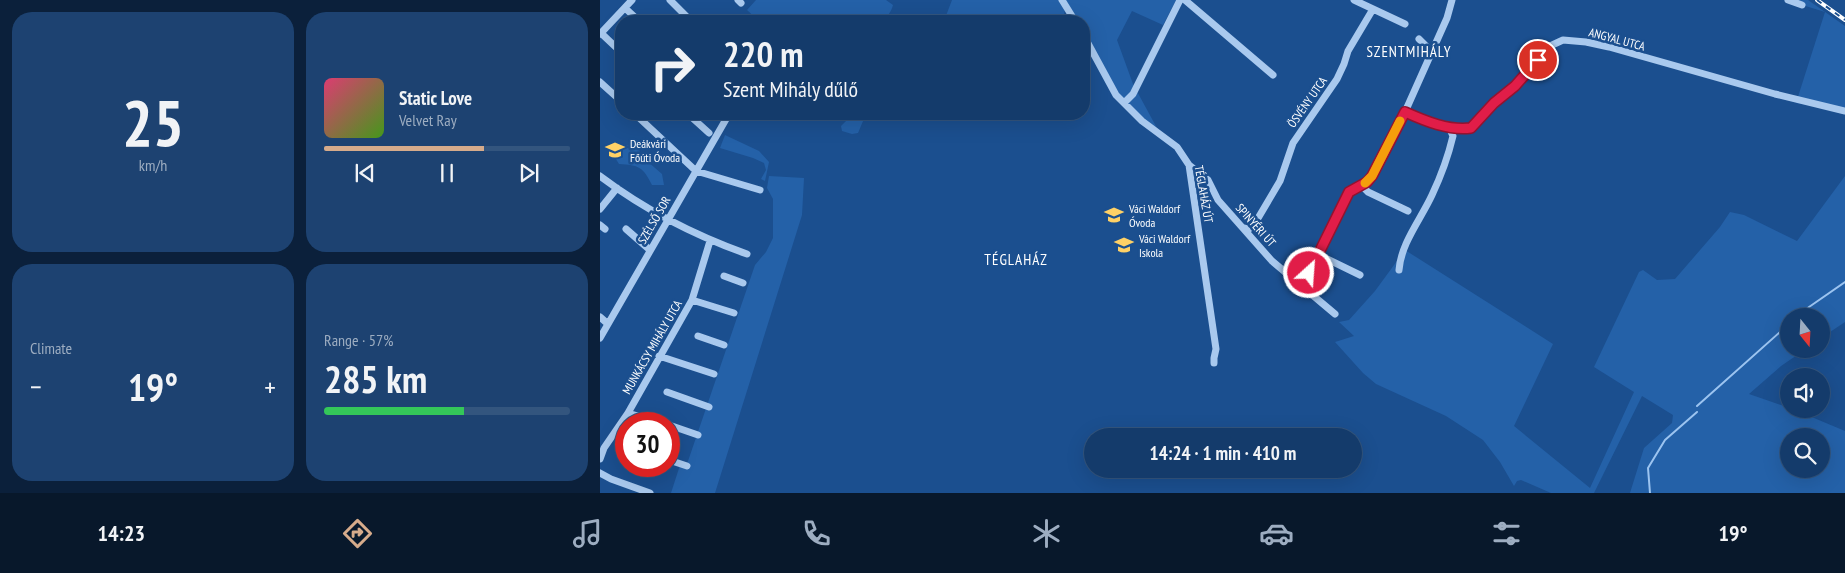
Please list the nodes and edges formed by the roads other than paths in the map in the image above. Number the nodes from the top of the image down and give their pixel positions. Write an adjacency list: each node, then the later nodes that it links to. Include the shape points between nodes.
1 (632, 0): 10 (street)
2 (670, 0): 14 (street)
3 (1062, 0): 15 (street)
4 (1180, 0): 26 (street, via 1133,94)
5 (1186, 0): 23 (street)
6 (1354, 0): 11 (street)
7 (1452, 0): 22 (street)
8 (1788, 0): 9 (street)
9 (1802, 5)
10 (625, 8): 12 (street); 13 (street)
11 (1373, 9): 17 (street); 43 (street, ÖSVÉNY UTCA, via 1348,51 1334,84 1293,143 1280,181 1254,225)
12 (618, 15)
13 (633, 15)
14 (685, 15)
15 (1071, 15)
16 (615, 18): 18 (street)
17 (1405, 24)
18 (600, 34): 20 (street)
19 (1419, 39): 22 (street)
20 (615, 47)
21 (1090, 47): 26 (street, TÉGLAHÁZ ÚT, via 1116,95)
22 (1432, 52): 28 (street)
23 (1274, 75)
24 (600, 82): 25 (street)
25 (615, 96)
26 (1124, 103): 34 (street, TÉGLAHÁZ ÚT, via 1177,147)
27 (1845, 111): 32 (street, ANGYAL UTCA, via 1609,47 1563,40 1550,46 1515,86 1471,128)
28 (1405, 112): 32 (street); 37 (street, via 1372,176)
29 (641, 120): 35 (street)
30 (695, 120): 33 (street)
31 (726, 120): 35 (street, SZÉLSŐ SOR)
32 (1449, 127): 49 (street, via 1453,136 1448,158 1400,259)
33 (709, 133)
34 (1189, 165): 43 (street, SPINYÉRI ÚT, via 1208,180 1218,200); 63 (street, TÉGLAHÁZ ÚT, via 1216,349)
35 (696, 171): 39 (street); 42 (street, SZÉLSŐ SOR)
36 (600, 176): 38 (street)
37 (1361, 185): 41 (street, via 1368,192); 48 (street, via 1349,192)
38 (616, 188): 40 (street); 42 (street)
39 (760, 190)
40 (600, 209)
41 (1408, 211)
42 (668, 220): 45 (street); 46 (street, SZÉLSŐ SOR)
43 (1244, 228): 56 (street, SPINYÉRI ÚT, via 1272,261)
44 (626, 229): 46 (street)
45 (710, 241): 47 (street); 54 (street, MUNKÁCSY MIHÁLY UTCA)
46 (650, 250): 58 (street, SZÉLSŐ SOR)
47 (747, 254)
48 (1319, 255): 50 (street); 51 (street)
49 (1399, 270)
50 (1309, 273)
51 (1360, 275)
52 (724, 276): 53 (street)
53 (743, 283)
54 (692, 300): 55 (street); 62 (street, MUNKÁCSY MIHÁLY UTCA)
55 (734, 313)
56 (1336, 314)
57 (600, 317): 58 (street)
58 (608, 324): 60 (street, SZÉLSŐ SOR)
59 (698, 336): 61 (street)
60 (600, 338)
61 (724, 345)
62 (659, 356): 64 (street); 67 (street, MUNKÁCSY MIHÁLY UTCA)
63 (1214, 363)
64 (714, 374)
65 (667, 392): 66 (street)
66 (708, 407)
67 (629, 412)
68 (680, 429): 70 (street)
69 (615, 430): 71 (street, MUNKÁCSY MIHÁLY UTCA)
70 (698, 435)
71 (602, 447): 72 (street, MUNKÁCSY MIHÁLY UTCA)
72 (600, 459)
73 (680, 464): 74 (street)
74 (687, 466)
75 (600, 473): 76 (street)
76 (650, 493)

